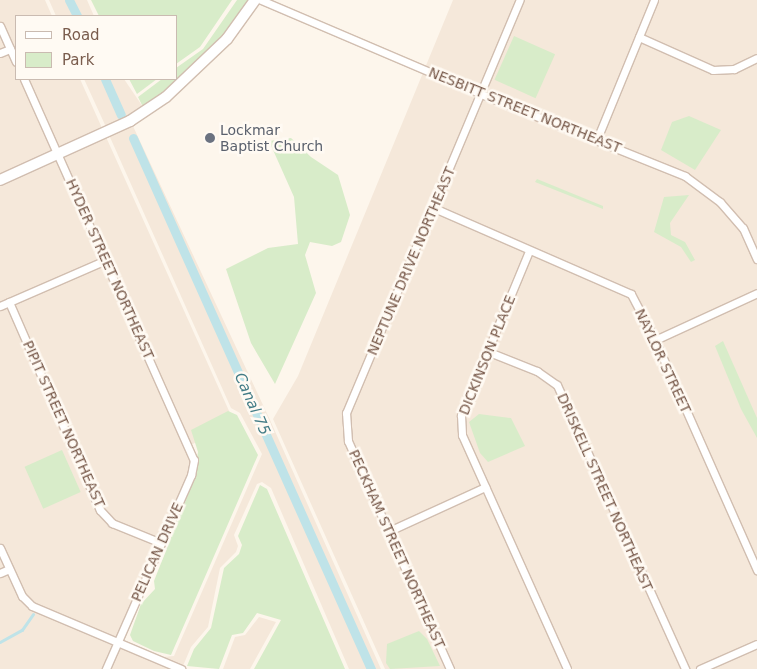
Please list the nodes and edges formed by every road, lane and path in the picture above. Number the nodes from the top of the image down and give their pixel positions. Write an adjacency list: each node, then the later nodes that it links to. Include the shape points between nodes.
1 (255, 0): 14 (street, via 227,39 166,97 130,120)
2 (261, 0): 12 (street, NESBITT STREET NORTHEAST)
3 (520, 0): 12 (street, NEPTUNE DRIVE NORTHEAST)
4 (654, 0): 6 (street)
5 (0, 26): 7 (street)
6 (639, 37): 9 (street, via 713,70 734,69); 13 (street)
7 (10, 49): 8 (street); 10 (street)
8 (0, 53)
9 (757, 58)
10 (15, 60)
11 (24, 80): 14 (street, HYDER STREET NORTHEAST)
12 (481, 94): 13 (street, NESBITT STREET NORTHEAST); 16 (street, NEPTUNE DRIVE NORTHEAST)
13 (597, 139): 18 (street, NESBITT STREET NORTHEAST, via 685,176 720,202 743,228)
14 (58, 154): 15 (street); 19 (street, HYDER STREET NORTHEAST)
15 (0, 180)
16 (434, 208): 17 (street, NAYLOR STREET); 25 (street, NEPTUNE DRIVE NORTHEAST, via 346,413)
17 (529, 251): 23 (street, NAYLOR STREET, via 631,294); 24 (street, DICKINSON PLACE)
18 (757, 259)
19 (106, 260): 21 (street); 26 (street, HYDER STREET NORTHEAST)
20 (757, 293): 23 (street)
21 (9, 302): 22 (street); 29 (street, PIPIT STREET NORTHEAST, via 100,510 112,522)
22 (0, 306)
23 (655, 340): 32 (street, NAYLOR STREET)
24 (489, 352): 27 (street, DICKINSON PLACE, via 461,415 462,435); 40 (street, DRISKELL STREET NORTHEAST, via 537,371 557,385)
25 (345, 428): 28 (street, PECKHAM STREET NORTHEAST)
26 (194, 460): 29 (street, PELICAN DRIVE, via 191,475)
27 (485, 487): 28 (street); 39 (street, DICKINSON PLACE)
28 (389, 531): 38 (street, PECKHAM STREET NORTHEAST)
29 (161, 543): 34 (street, PELICAN DRIVE)
30 (0, 548): 31 (street)
31 (9, 569): 33 (street); 34 (street, via 22,596 32,606)
32 (757, 570)
33 (0, 573)
34 (117, 642): 36 (street, PELICAN DRIVE); 37 (street)
35 (757, 644): 41 (street)
36 (106, 669)
37 (180, 669)
38 (450, 669)
39 (567, 669)
40 (685, 669)
41 (700, 669)

